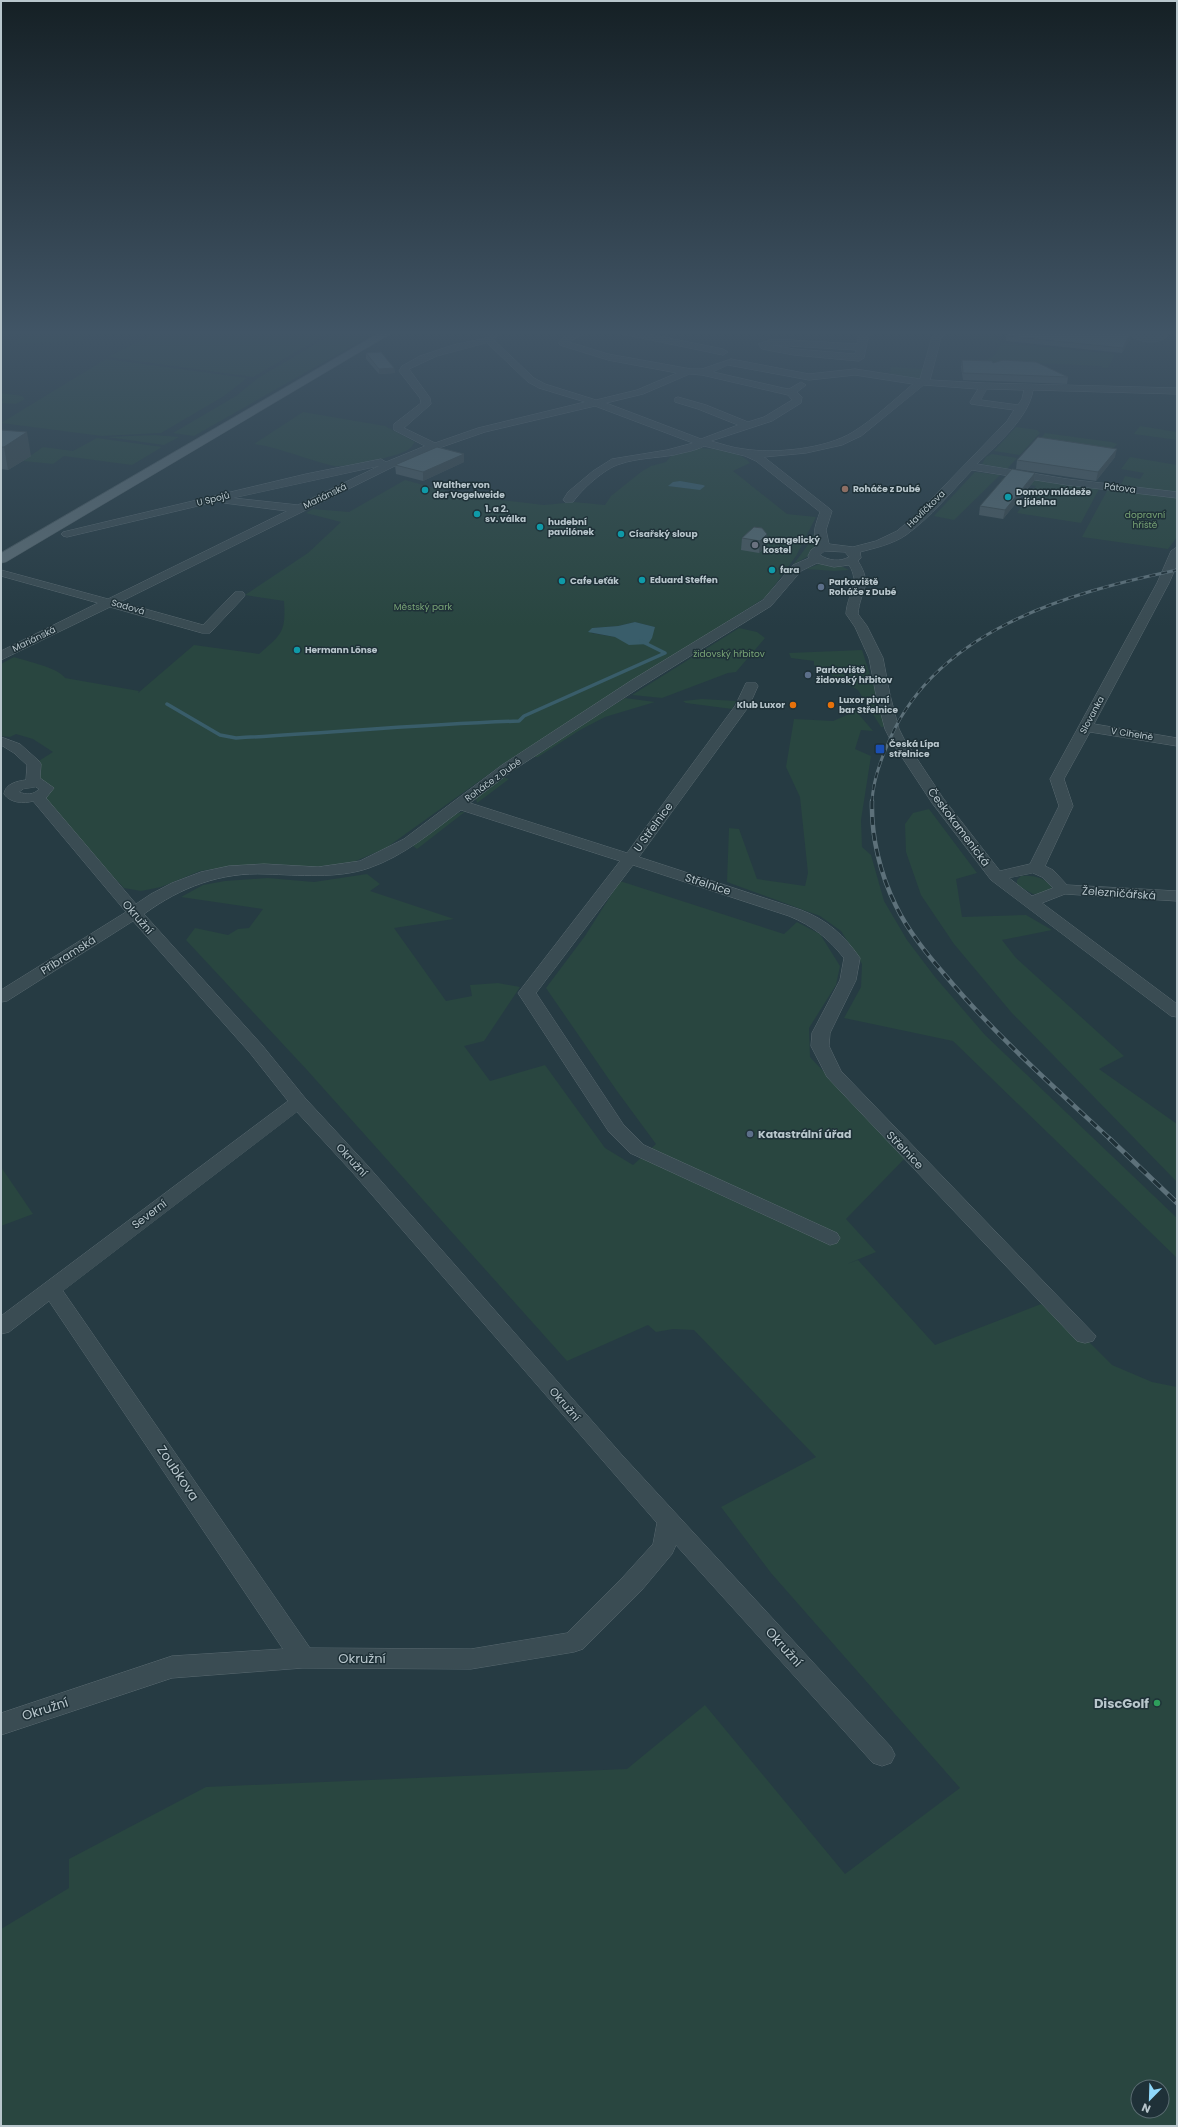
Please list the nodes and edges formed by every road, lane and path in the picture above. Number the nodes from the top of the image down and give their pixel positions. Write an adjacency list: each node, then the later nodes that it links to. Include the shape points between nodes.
1 (221, 429): 19 (main road)
2 (399, 429): 9 (street)
3 (489, 429): 9 (street, Mariánská)
4 (667, 429): 8 (street)
5 (738, 429): 8 (street)
6 (863, 429): 11 (street, via 838,443)
7 (1005, 429): 12 (street, Havlíčkova)
8 (701, 442): 11 (street); 15 (street, via 694,447 667,454 616,461 572,494)
9 (434, 446): 10 (street, Mariánská)
10 (409, 455): 14 (street, U Spojů); 16 (street, Mariánská)
11 (764, 458): 18 (street, via 826,511 819,532)
12 (968, 466): 13 (street, Pátova, via 1067,482); 21 (street, Havlíčkova, via 921,516 901,533)
13 (1177, 495)
14 (213, 499): 16 (street); 17 (street, U Spojů)
15 (570, 500)
16 (299, 509): 26 (street, Mariánská)
17 (66, 534)
18 (822, 553): 21 (street, via 839,563); 21 (street, Roháče z Dubé, via 839,548); 35 (street, Roháče z Dubé, via 797,568 768,603 637,683 507,768)
19 (1, 558)
20 (1175, 559): 23 (street, Slovanka)
21 (854, 560): 38 (street, Českokamenická, via 861,578 852,614 861,626 876,658 892,729 937,800)
22 (3, 573): 26 (street, Sadová)
23 (1163, 583): 24 (street); 29 (street, Slovanka)
24 (1177, 586)
25 (239, 595): 26 (street, Sadová, via 206,630)
26 (110, 602): 27 (street, Mariánská)
27 (1, 656)
28 (751, 686): 36 (street, U Střelnice, via 742,706)
29 (1086, 727): 31 (street, V Cihelně); 37 (street, Slovanka, via 1057,779 1066,806)
30 (1, 741): 32 (street, via 10,743 34,764)
31 (1177, 742)
32 (33, 782): 33 (street, via 19,785); 34 (street, via 43,784 47,788 45,793)
33 (6, 796): 34 (street)
34 (37, 797): 42 (street, Okružní)
35 (459, 804): 36 (street, U Střelnice); 42 (street, Roháče z Dubé, via 409,842 364,865 318,872 264,869 201,876 157,897)
36 (630, 859): 48 (street, via 527,993 616,1128 637,1149); 51 (street, Střelnice, via 795,913 813,920 833,933 852,958 848,980 821,1033 820,1046 834,1074)
37 (1036, 868): 38 (street); 39 (street, via 1054,877)
38 (997, 877): 41 (street, Českokamenická)
39 (1062, 889): 40 (street, Železničářská); 41 (street, via 1052,895)
40 (1177, 896)
41 (1028, 902): 44 (street, Českokamenická)
42 (135, 913): 43 (street, Příbramská); 47 (street, Okružní, via 256,1049)
43 (1, 997)
44 (1158, 998): 45 (street); 46 (street, Českokamenická)
45 (1177, 999)
46 (1177, 1012)
47 (298, 1102): 49 (street, Severní); 52 (street, Okružní, via 360,1169)
48 (830, 1238)
49 (51, 1289): 50 (street, Severní); 53 (street, Zoubkova)
50 (1, 1327)
51 (1085, 1336)
52 (669, 1521): 53 (street, Okružní, via 664,1547 632,1584 574,1642 471,1660); 55 (street, Okružní)
53 (303, 1658): 54 (street, Okružní, via 172,1667)
54 (1, 1724)
55 (882, 1755)

